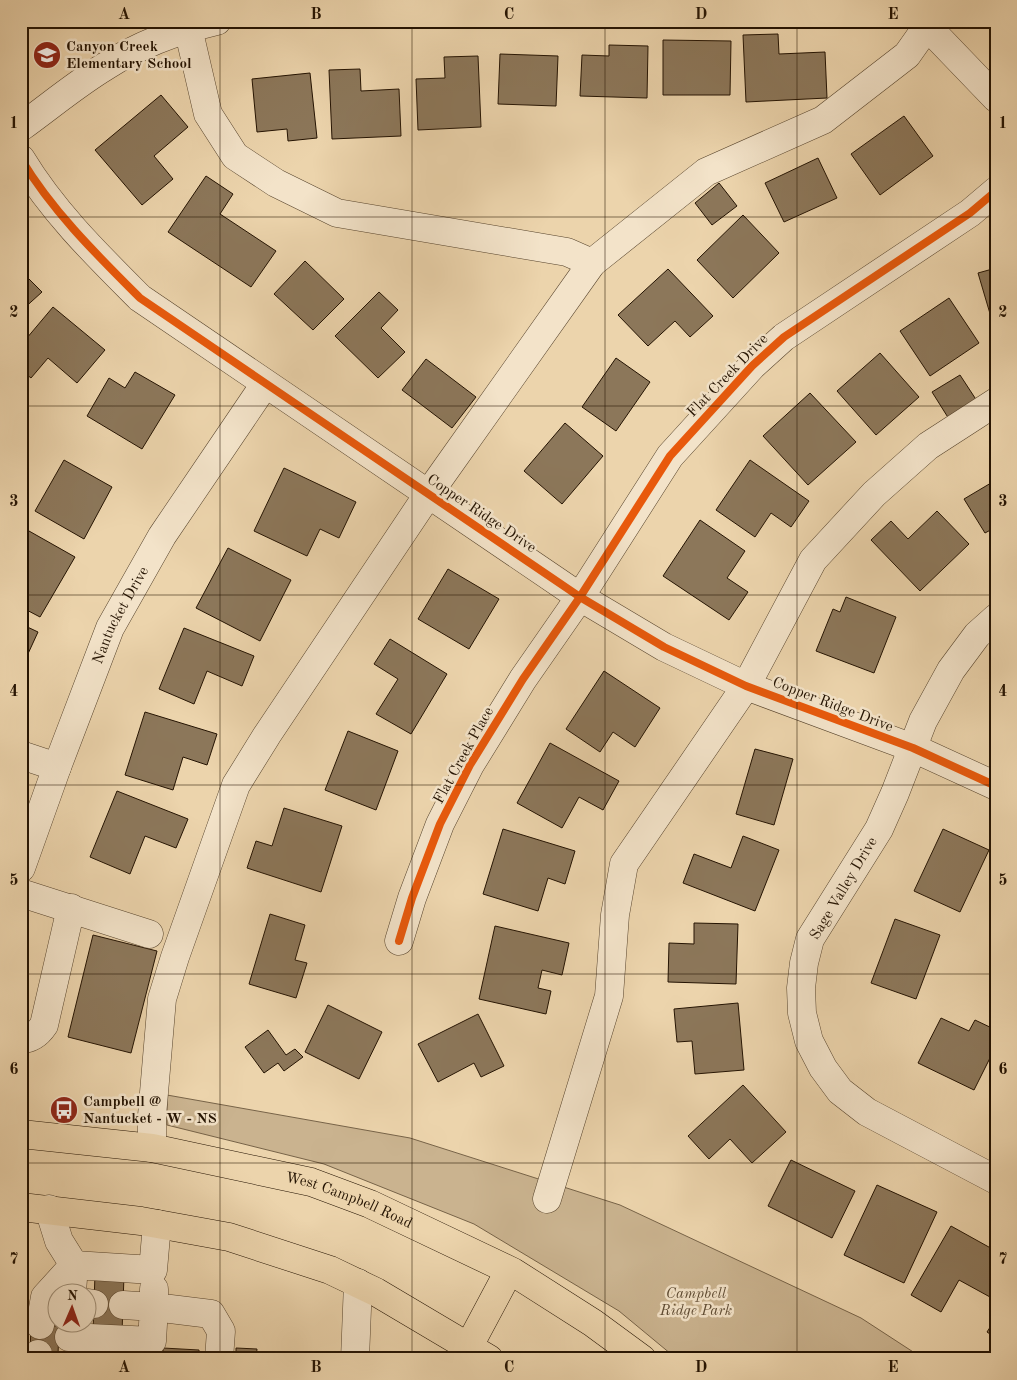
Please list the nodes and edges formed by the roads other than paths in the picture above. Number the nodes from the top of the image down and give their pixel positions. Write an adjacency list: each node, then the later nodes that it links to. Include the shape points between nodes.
1 (217, 21): 3 (street)
2 (926, 23): 4 (street); 8 (street, via 907,55 823,120 706,172)
3 (188, 28): 5 (street, via 106,65); 8 (street, via 208,114 236,156 276,183 337,213 567,252)
4 (996, 98)
5 (21, 127)
6 (21, 159): 9 (street, Copper Ridge Drive, via 36,184 87,245 140,298)
7 (996, 191): 12 (street, Flat Creek Drive, via 970,213 784,337 752,366 670,456)
8 (592, 263): 11 (street)
9 (265, 384): 11 (street, Copper Ridge Drive); 17 (street, Nantucket Drive, via 162,536 110,628)
10 (996, 402): 14 (street, via 928,446 874,494 813,560)
11 (429, 493): 12 (street, Copper Ridge Drive); 26 (street, via 236,785 162,999)
12 (580, 596): 14 (street, Copper Ridge Drive, via 664,647); 23 (street, Flat Creek Place, via 470,765 440,824)
13 (996, 618): 15 (street, Sage Valley Drive, via 977,636 951,670 923,721)
14 (746, 686): 15 (street, Copper Ridge Drive); 28 (street, via 624,864 609,996)
15 (913, 748): 18 (street, Copper Ridge Drive); 27 (street, Sage Valley Drive, via 879,829 810,939 802,980 802,1013 809,1041 840,1091 867,1112)
16 (21, 755): 17 (street)
17 (57, 767): 19 (street, Nantucket Drive)
18 (996, 786)
19 (21, 868)
20 (21, 893): 21 (street)
21 (71, 908): 22 (street); 24 (street, via 44,1026 31,1038)
22 (149, 934)
23 (399, 941)
24 (21, 1039)
25 (21, 1134): 26 (main road, West Campbell Road)
26 (152, 1148): 34 (main road, West Campbell Road, via 311,1182 370,1204)
27 (996, 1180)
28 (547, 1199)
29 (21, 1207): 30 (main road)
30 (49, 1209): 31 (main road); 32 (street, via 59,1242)
31 (157, 1224): 33 (street); 36 (main road, via 229,1237 330,1270)
32 (74, 1265): 33 (street); 35 (street); 39 (street, via 45,1297)
33 (153, 1270): 38 (street)
34 (509, 1270): 41 (main road); 44 (main road, West Campbell Road, via 593,1323)
35 (79, 1282)
36 (358, 1283): 41 (main road); 43 (street)
37 (123, 1305): 38 (street)
38 (154, 1306): 40 (street, via 152,1340); 42 (street, via 212,1314 221,1331)
39 (40, 1325)
40 (69, 1340)
41 (474, 1355)
42 (219, 1359)
43 (355, 1359)
44 (642, 1359)

